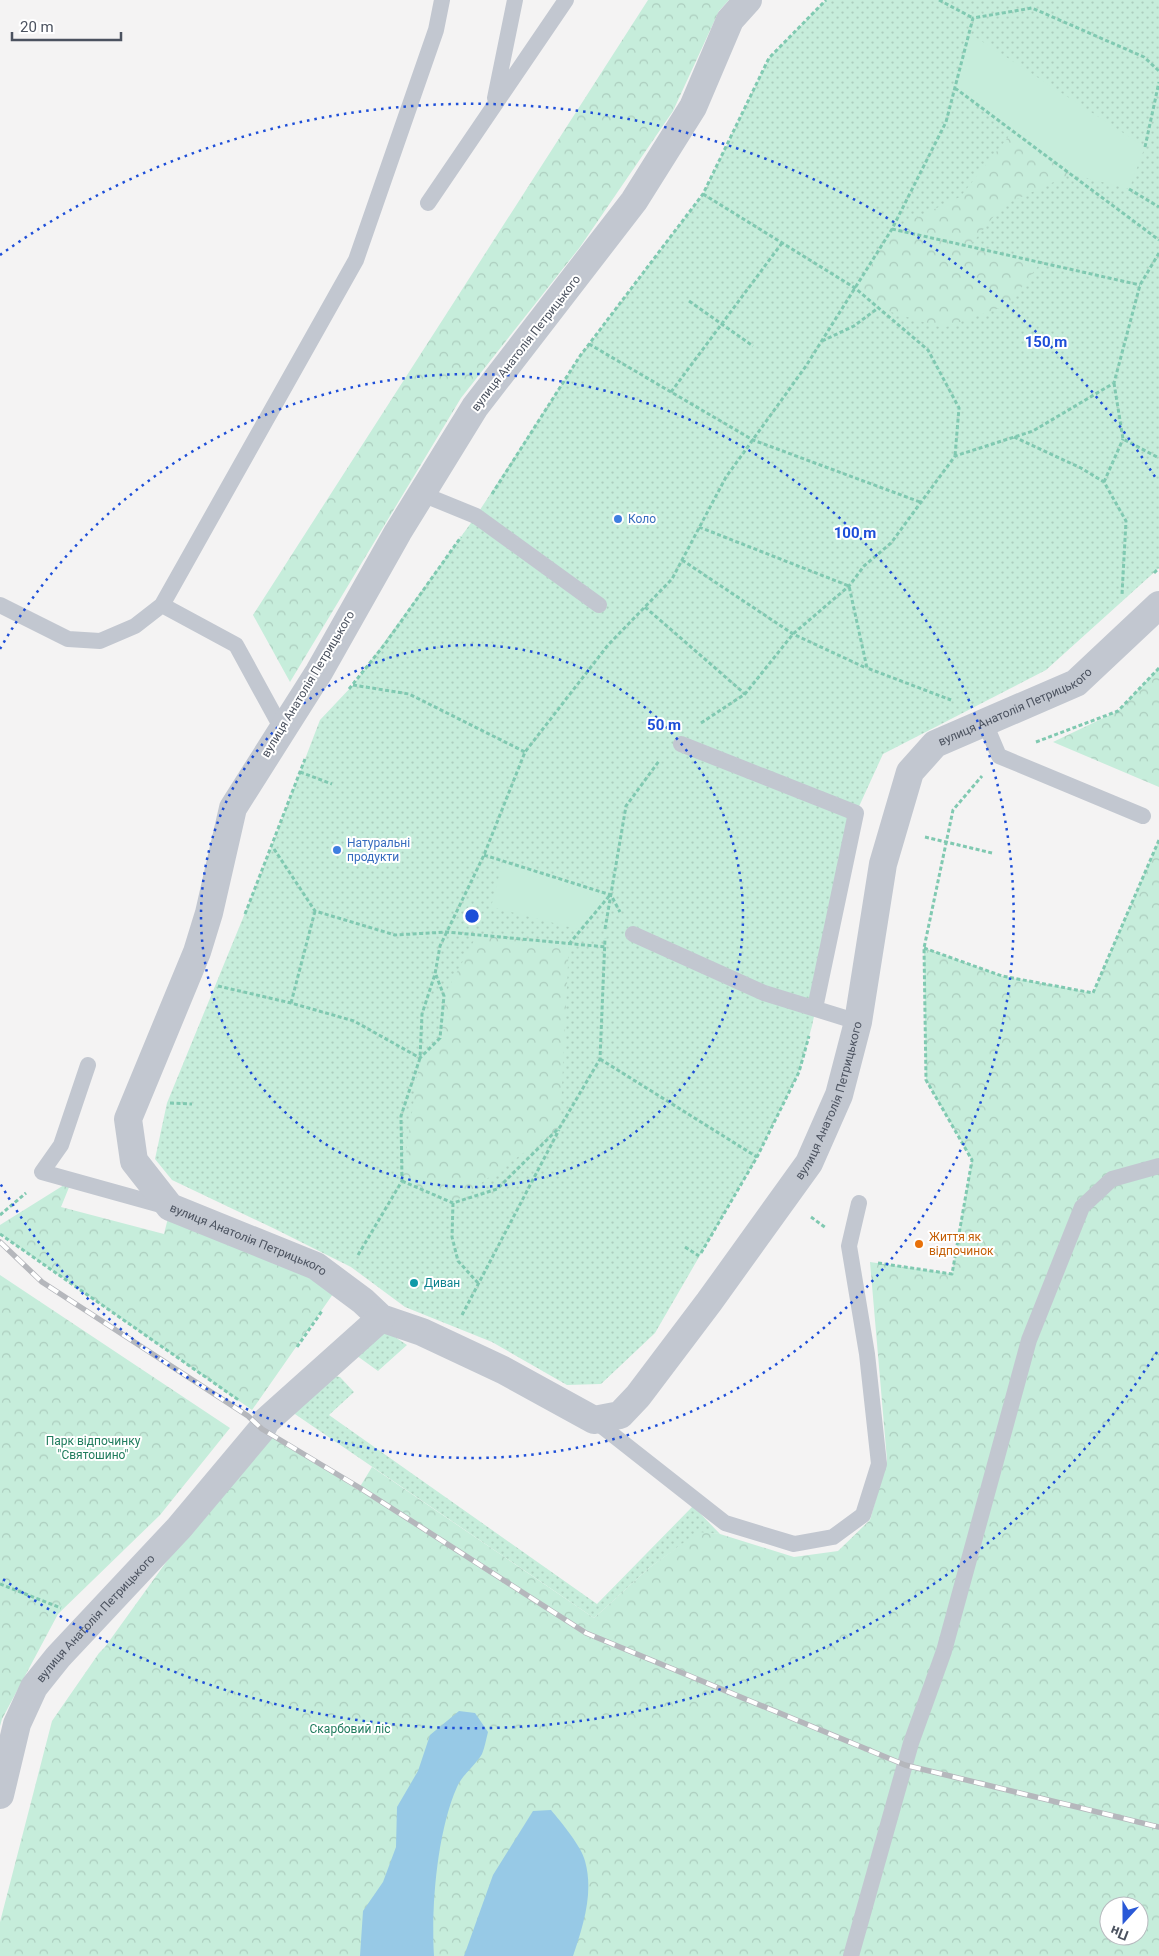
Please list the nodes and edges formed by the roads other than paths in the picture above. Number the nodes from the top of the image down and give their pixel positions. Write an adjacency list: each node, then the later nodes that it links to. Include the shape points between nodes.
1 (442, 0): 9 (lane, via 436,30 356,260)
2 (515, 0): 5 (lane)
3 (566, 0): 5 (lane)
4 (748, 0): 7 (street, вулиця Анатолія Петрицького, via 730,20 693,107 634,201 475,407)
5 (493, 107): 6 (lane)
6 (428, 203)
7 (422, 494): 10 (lane, via 476,516); 13 (street, вулиця Анатолія Петрицького, via 319,672)
8 (0, 605): 9 (lane, via 68,639 100,641 135,626)
9 (162, 605): 13 (lane, via 236,645)
10 (599, 605)
11 (1159, 605): 12 (street, вулиця Анатолія Петрицького, via 1076,683)
12 (984, 724): 15 (lane, via 999,756); 18 (street, вулиця Анатолія Петрицького, via 934,744 910,772 883,864)
13 (282, 729): 22 (street, вулиця Анатолія Петрицького, via 232,808 197,952 128,1119 134,1161)
14 (681, 744): 17 (lane, via 856,813)
15 (1143, 816)
16 (634, 934): 17 (lane, via 764,993)
17 (815, 1008): 18 (lane)
18 (858, 1022): 24 (street, вулиця Анатолія Петрицького, via 839,1096 809,1163 638,1396 620,1415)
19 (88, 1065): 22 (lane, via 61,1145 42,1172)
20 (1159, 1166): 26 (lane, via 1112,1179 1082,1208 1029,1340 944,1651 911,1743)
21 (858, 1203): 24 (lane, via 849,1246 867,1354 879,1464 863,1516 832,1537 794,1544 725,1523)
22 (170, 1207): 23 (street, вулиця Анатолія Петрицького, via 316,1266)
23 (381, 1318): 24 (street, вулиця Анатолія Петрицького, via 422,1332 503,1370); 25 (street, вулиця Анатолія Петрицького, via 266,1421 179,1528 34,1687 17,1724)
24 (594, 1420)
25 (0, 1795)
26 (852, 1956)

